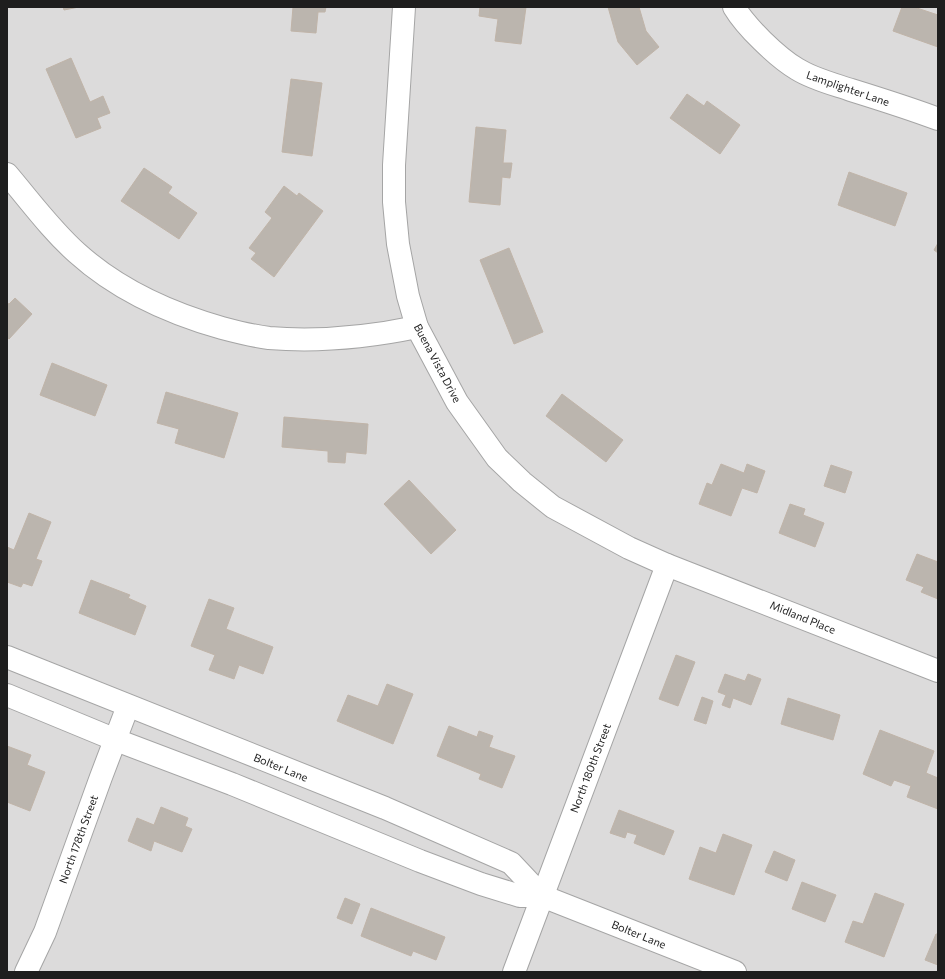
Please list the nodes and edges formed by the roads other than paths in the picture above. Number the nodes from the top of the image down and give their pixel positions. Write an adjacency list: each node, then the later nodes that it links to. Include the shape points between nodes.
1 (404, 7): 5 (street, Buena Vista Drive, via 394,202 398,244)
2 (734, 7): 3 (street, Lamplighter Lane, via 760,38 798,70)
3 (938, 119)
4 (7, 174): 5 (street, via 78,253 130,291 167,310 240,333 268,338 329,339 383,334)
5 (417, 327): 6 (street, Buena Vista Drive, via 457,402 498,458 522,482 553,507 629,548)
6 (667, 565): 8 (street, Midland Place); 12 (street, North 180th Street)
7 (7, 657): 10 (street, Bolter Lane)
8 (938, 671)
9 (7, 695): 11 (street, Bolter Lane)
10 (128, 706): 11 (street, North 178th Street); 12 (street, Bolter Lane, via 385,808 511,863)
11 (116, 740): 12 (street, Bolter Lane, via 481,884 520,896); 13 (street, North 178th Street, via 45,932)
12 (542, 896): 14 (street, North 180th Street); 15 (street, Bolter Lane)
13 (26, 972)
14 (514, 972)
15 (735, 972)

